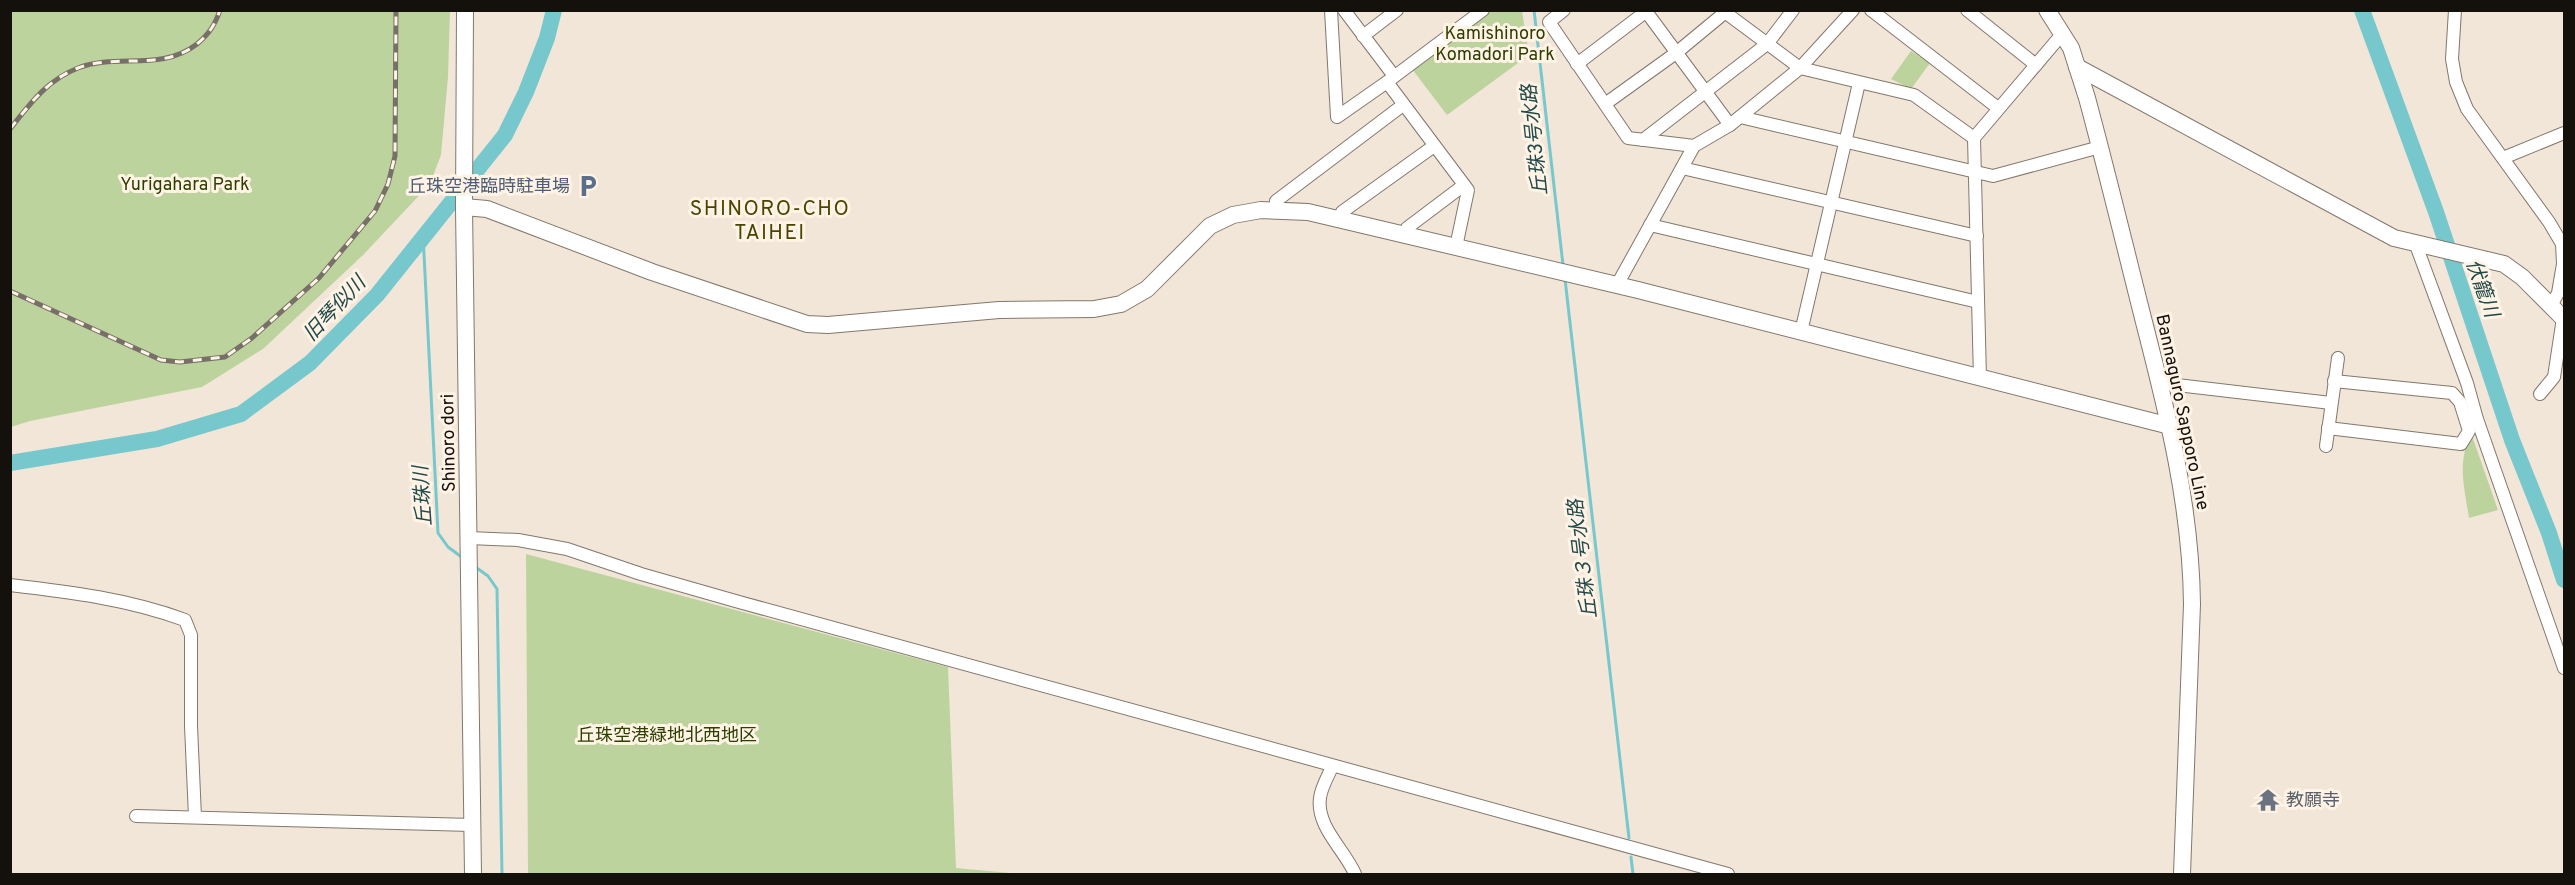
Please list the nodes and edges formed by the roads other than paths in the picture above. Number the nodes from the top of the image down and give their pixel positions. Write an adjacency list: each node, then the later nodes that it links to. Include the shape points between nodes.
1 (465, 10): 42 (street, Shinoro dori)
2 (1331, 10): 23 (street, via 1336,117)
3 (1344, 10): 16 (street)
4 (1397, 10): 16 (street)
5 (1483, 10): 23 (street)
6 (1564, 10): 19 (street, via 1549,22)
7 (1793, 10): 17 (street)
8 (1853, 10): 22 (street)
9 (1871, 10): 28 (street)
10 (1967, 10): 20 (street)
11 (2047, 10): 15 (street, Bannaguro Sapporo Line)
12 (2455, 10): 37 (street, via 2452,59 2456,82 2467,109)
13 (1646, 11): 18 (street); 19 (street)
14 (1725, 11): 17 (street); 18 (street)
15 (2063, 33): 20 (street); 21 (street, Bannaguro Sapporo Line)
16 (1364, 36): 23 (street)
17 (1767, 44): 22 (street); 25 (street)
18 (1676, 52): 25 (street); 26 (street)
19 (1577, 64): 26 (street)
20 (2036, 65): 28 (street)
21 (2077, 67): 36 (street, Bannaguro Sapporo Line); 48 (street, via 2394,238)
22 (1800, 68): 24 (street); 29 (street)
23 (1390, 79): 27 (street)
24 (1859, 83): 31 (street, via 1914,94); 33 (street)
25 (1706, 92): 29 (street); 32 (street)
26 (1605, 104): 32 (street, via 1628,138)
27 (1403, 105): 34 (street); 43 (street, via 1276,201)
28 (1998, 108): 31 (street)
29 (1735, 121): 33 (street); 35 (street)
30 (2565, 134): 37 (street)
31 (1974, 138): 39 (street)
32 (1643, 140): 35 (street)
33 (1846, 142): 39 (street); 41 (street)
34 (1434, 146): 40 (street); 44 (street, via 1342,212)
35 (1694, 146): 38 (street)
36 (2100, 147): 39 (street, via 1993,176); 58 (street, Bannaguro Sapporo Line)
37 (2503, 158): 53 (street, via 2562,244)
38 (1682, 168): 41 (street); 45 (street)
39 (1975, 173): 47 (street)
40 (1464, 185): 46 (street, via 1407,228); 49 (street, via 1468,190)
41 (1831, 204): 47 (street); 50 (street)
42 (464, 205): 43 (street, via 488,209 652,272 807,324 828,325 999,310 1094,309 1120,304 1147,289 1210,226 1233,215); 64 (street, Shinoro dori)
43 (1275, 210): 44 (street, via 1308,212)
44 (1340, 220): 46 (street)
45 (1650, 225): 50 (street); 51 (street)
46 (1406, 235): 49 (street)
47 (1977, 236): 52 (street)
48 (2419, 245): 53 (street, via 2504,264); 66 (street)
49 (1456, 247): 51 (street)
50 (1817, 264): 52 (street); 54 (street)
51 (1617, 285): 54 (street)
52 (1978, 302): 56 (street)
53 (2560, 314): 59 (street, via 2554,377)
54 (1801, 332): 56 (street)
55 (2338, 358): 57 (street)
56 (1980, 378): 61 (street)
57 (2334, 381): 60 (street); 62 (street, via 2452,393 2460,402 2469,430 2461,444)
58 (2160, 383): 60 (street); 61 (street, Bannaguro Sapporo Line)
59 (2540, 394)
60 (2331, 403): 62 (street)
61 (2170, 426): 74 (street, Bannaguro Sapporo Line, via 2192,562)
62 (2328, 428): 63 (street)
63 (2326, 446)
64 (469, 544): 67 (street, via 518,540 567,549 663,580); 70 (street, Shinoro dori)
65 (10, 585): 69 (street, via 89,594 153,608 185,621 191,635)
66 (2565, 668)
67 (1332, 767): 72 (street, via 1320,798 1322,815); 73 (street)
68 (136, 816): 69 (street)
69 (195, 817): 70 (street)
70 (472, 825): 71 (street, Shinoro dori)
71 (473, 874)
72 (1355, 874)
73 (1728, 874)
74 (2182, 874)

